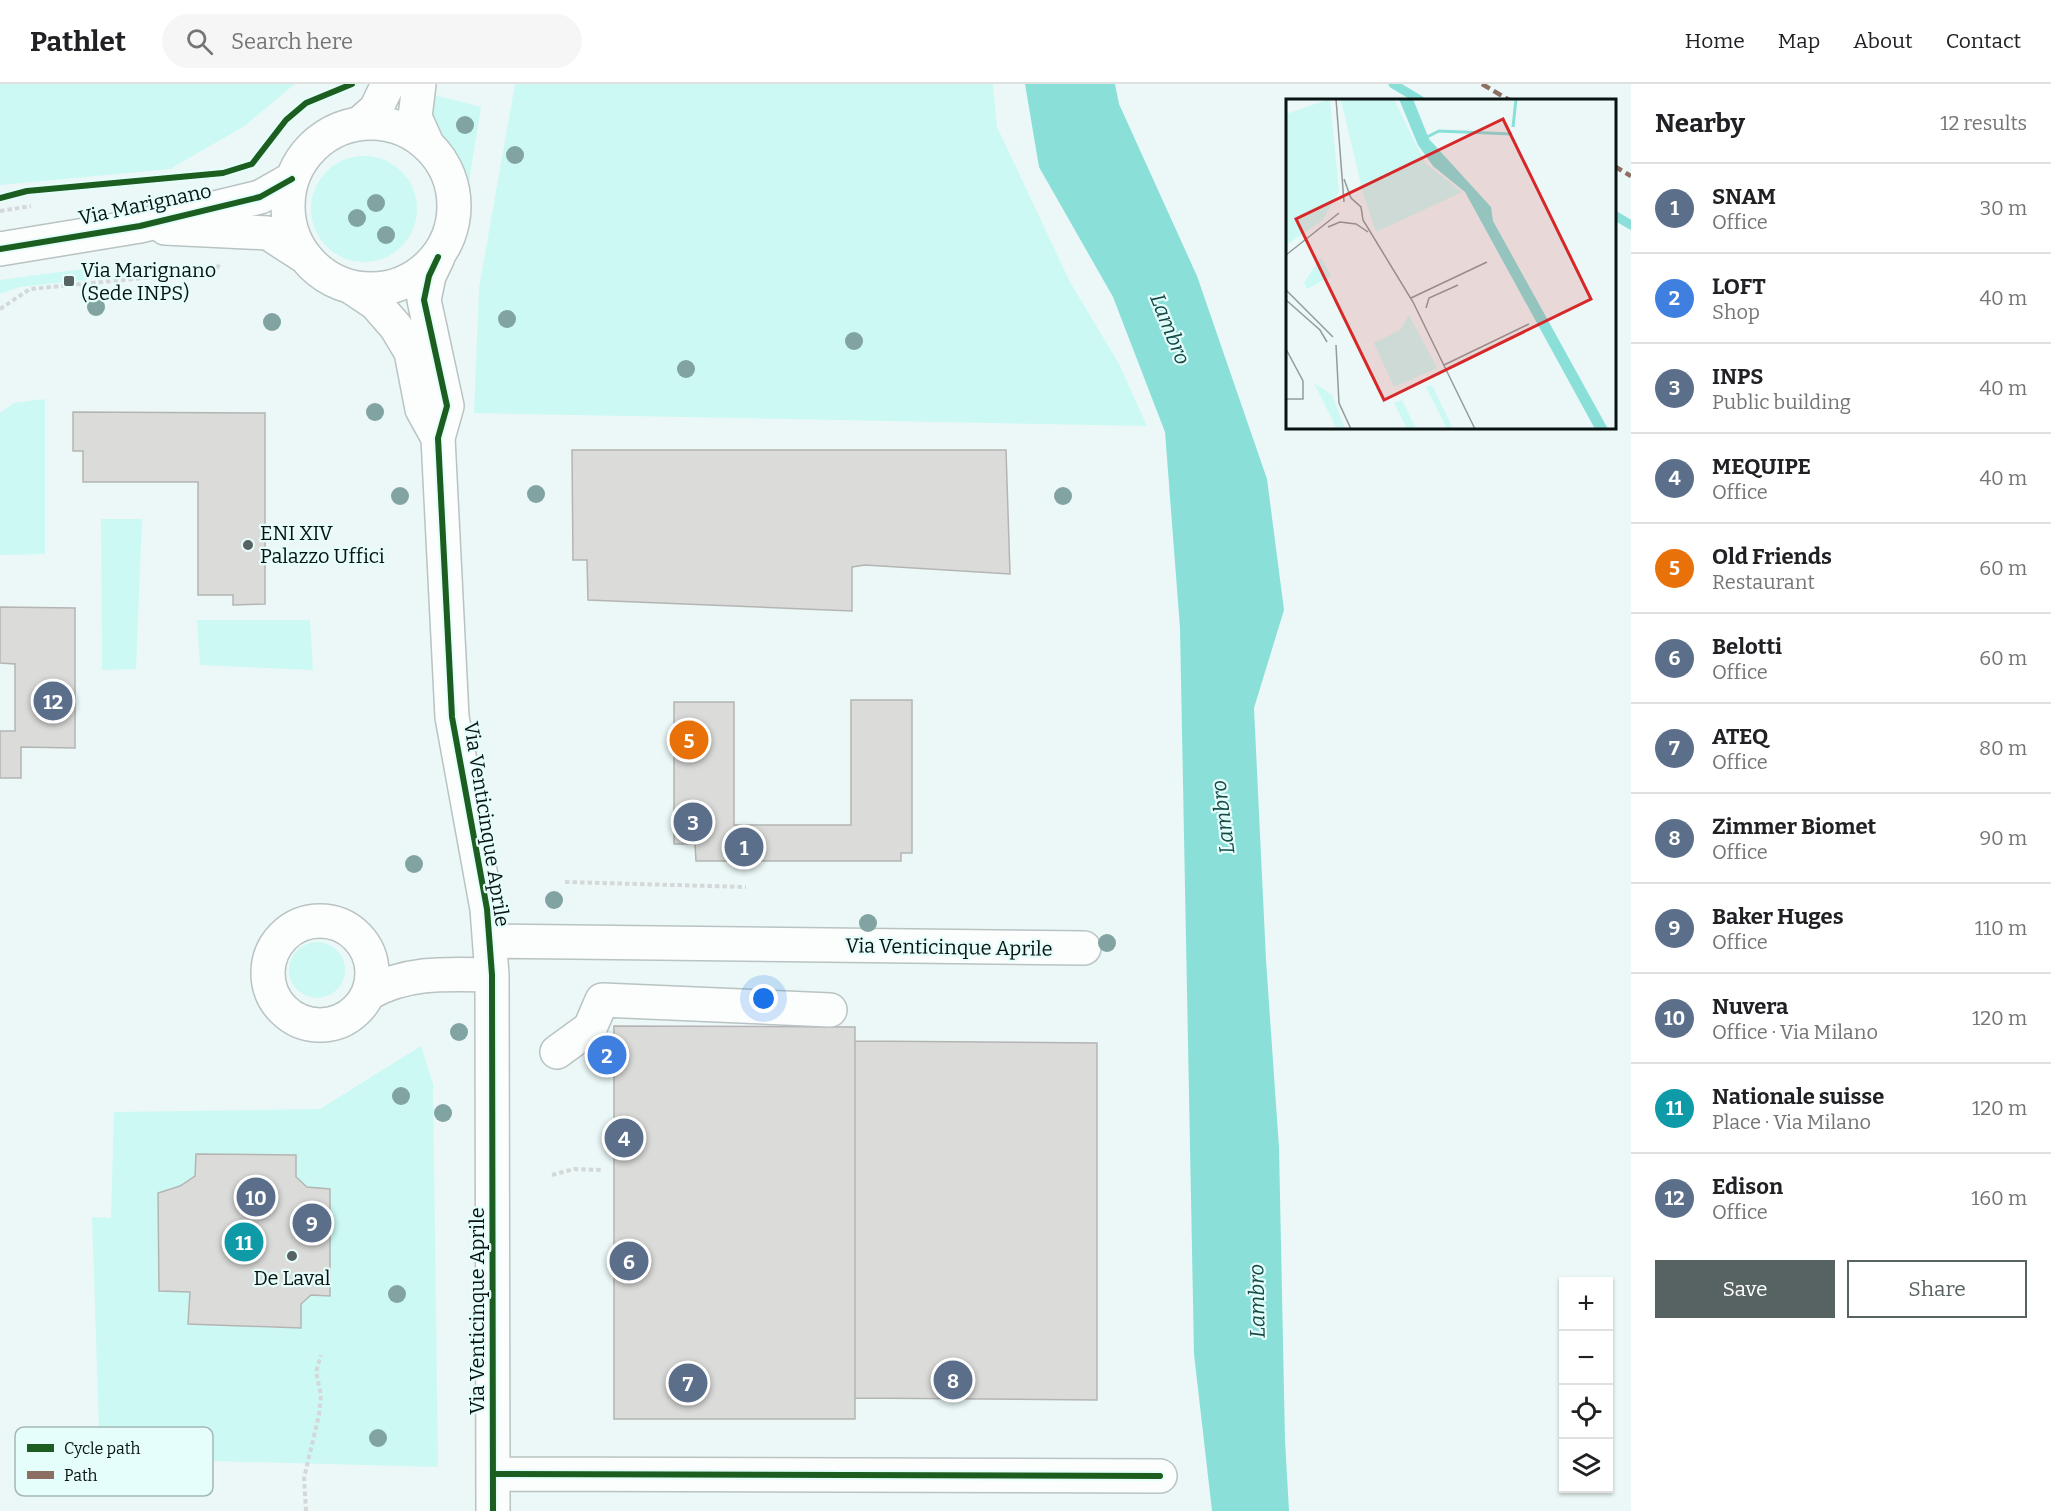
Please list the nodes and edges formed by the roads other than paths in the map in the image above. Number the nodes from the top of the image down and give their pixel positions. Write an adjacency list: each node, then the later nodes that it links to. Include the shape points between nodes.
1 (388, 84): 3 (street, via 376,109)
2 (419, 84): 4 (street, via 415,117)
3 (359, 124): 4 (street, via 395,127); 5 (street, via 336,131 314,145)
4 (428, 146): 9 (street, via 447,172 454,200 453,225)
5 (292, 180): 6 (street, Via Marignano, via 260,197); 8 (street, via 289,221)
6 (140, 226): 7 (street, Via Marignano); 8 (street, Via Marignano, via 268,233)
7 (0, 249)
8 (305, 257): 10 (street, via 326,277)
9 (438, 257): 10 (street, via 417,277 399,285 371,290); 11 (street, Via Venticinque Aprile, via 424,300 447,406)
10 (351, 287): 11 (street, Via Venticinque Aprile, via 382,309 411,352 422,409)
11 (438, 438): 13 (street, Via Venticinque Aprile, via 453,717)
12 (359, 939): 15 (street, via 396,959); 17 (street, via 370,955 373,975); 17 (street, via 334,922 304,922 288,931 272,950 267,977 276,1003 287,1015 321,1026 350,1017)
13 (490, 941): 14 (street, Via Venticinque Aprile); 16 (street, Via Venticinque Aprile)
14 (1084, 948)
15 (436, 973): 16 (street); 17 (street, via 388,983)
16 (492, 975): 20 (street, Via Venticinque Aprile)
17 (369, 993)
18 (830, 1010): 19 (street, via 602,1000 590,1028)
19 (557, 1052)
20 (494, 1474): 21 (street); 22 (street, Via Venticinque Aprile)
21 (1160, 1476)
22 (493, 1511)

